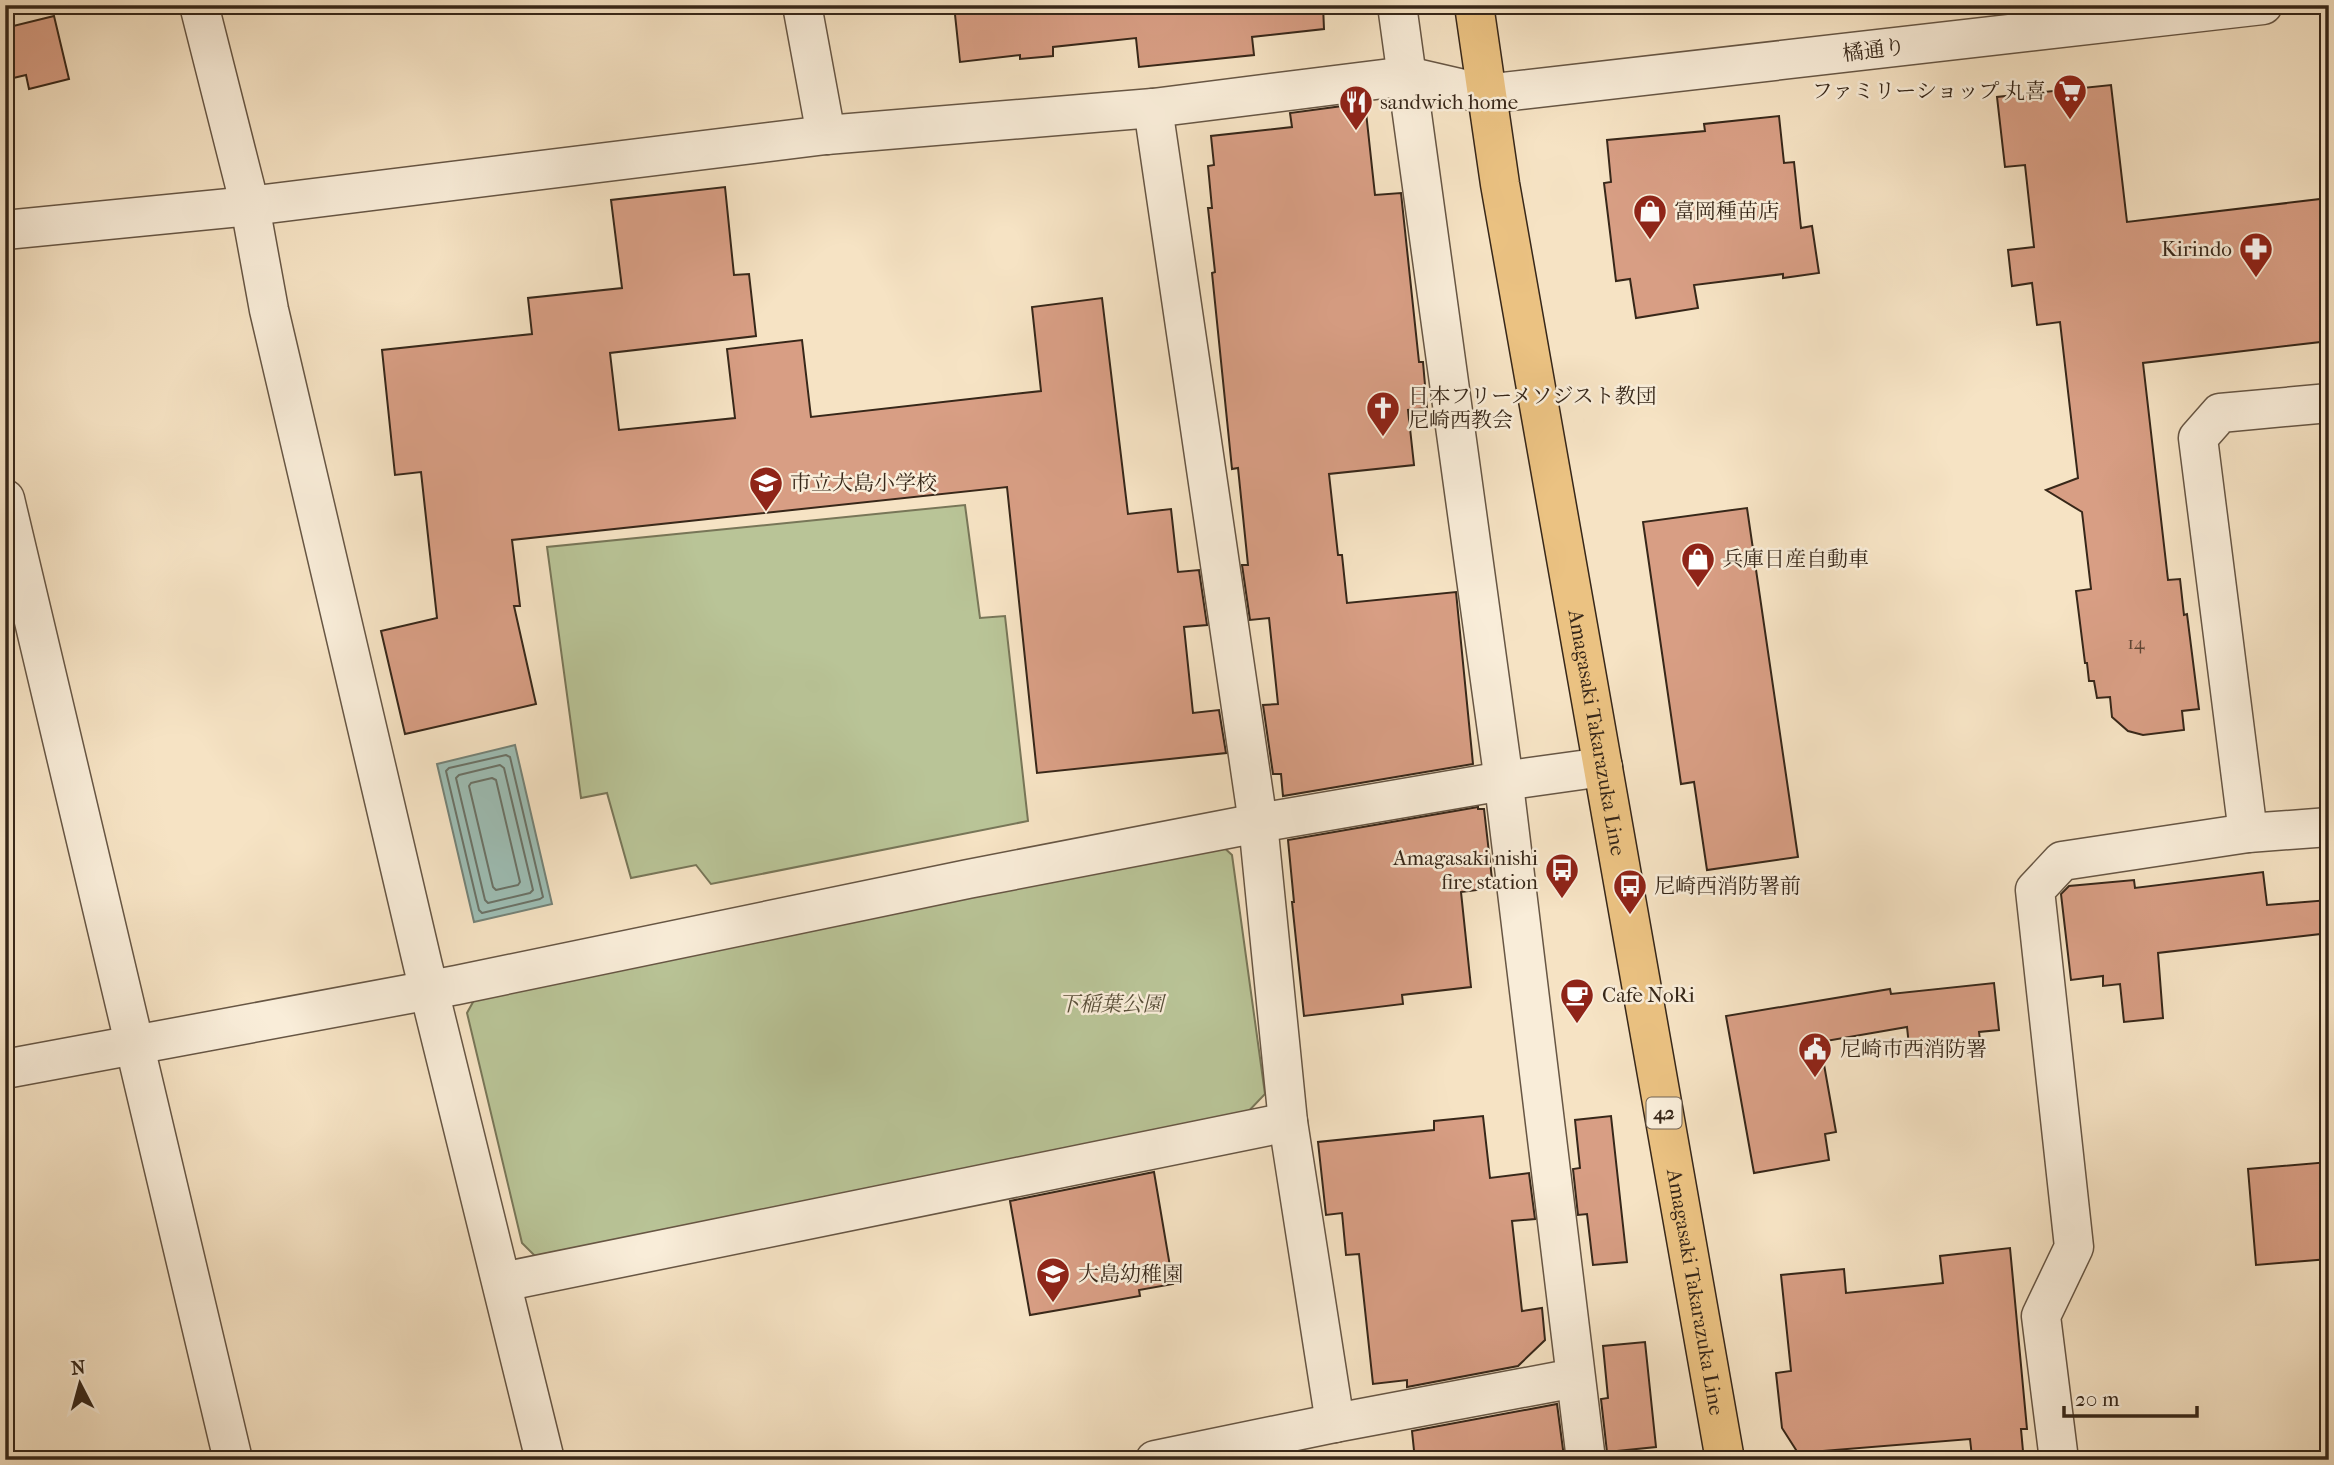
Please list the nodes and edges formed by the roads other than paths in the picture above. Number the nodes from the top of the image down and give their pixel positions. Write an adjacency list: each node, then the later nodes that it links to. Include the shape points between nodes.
1 (199, 5): 10 (street)
2 (802, 5): 9 (street)
3 (1397, 5): 6 (street)
4 (1474, 5): 7 (main road, Amagasaki Takarazuka Line / 42)
5 (2263, 5): 7 (street, 橘通り)
6 (1407, 76): 7 (street, 橘通り); 8 (street); 15 (street)
7 (1485, 94): 14 (main road, Amagasaki Takarazuka Line / 42)
8 (1153, 108): 9 (street); 16 (street)
9 (826, 135): 10 (street)
10 (250, 205): 11 (street); 19 (street, via 269,310)
11 (5, 230)
12 (2329, 403): 18 (street, via 2220,413 2198,438)
13 (5, 499): 20 (street)
14 (1603, 766): 15 (street); 30 (main road, Amagasaki Takarazuka Line / 42)
15 (1503, 781): 16 (street); 24 (street)
16 (1258, 823): 19 (street); 22 (street)
17 (2329, 827): 18 (street)
18 (2248, 834): 31 (street, via 2062,861 2035,890 2074,1247 2041,1316)
19 (431, 989): 20 (street); 23 (street)
20 (135, 1045): 21 (street); 26 (street)
21 (5, 1069)
22 (1288, 1122): 23 (street); 25 (street)
23 (502, 1282): 27 (street)
24 (1575, 1378): 25 (street); 29 (street)
25 (1335, 1423): 28 (street)
26 (233, 1460)
27 (545, 1460)
28 (1155, 1460)
29 (1586, 1460)
30 (1725, 1460)
31 (2059, 1460)

